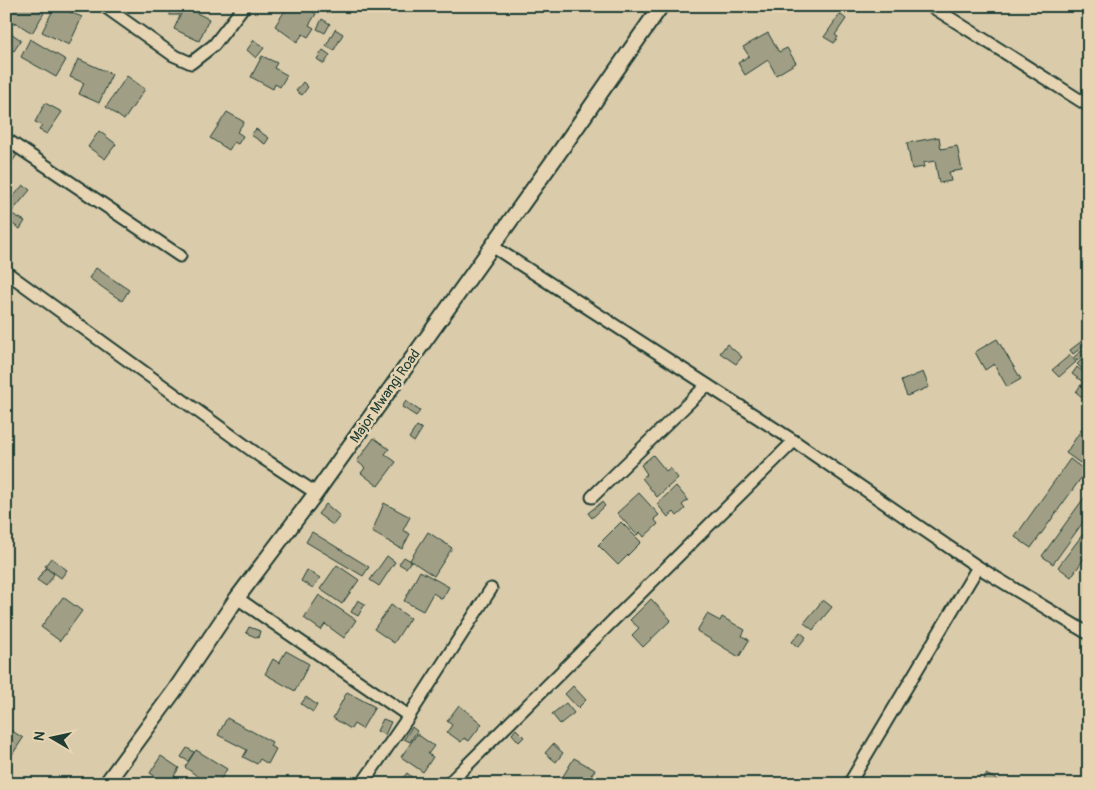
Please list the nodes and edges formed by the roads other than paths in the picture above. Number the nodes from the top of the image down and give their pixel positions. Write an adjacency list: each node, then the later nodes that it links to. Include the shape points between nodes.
1 (104, 6): 2 (street, via 173,55 191,62 214,45)
2 (244, 6)
3 (661, 6): 7 (street, Major Mwangi Road)
4 (931, 6): 5 (street)
5 (1089, 106)
6 (6, 138): 8 (street)
7 (492, 246): 10 (street); 12 (street, Major Mwangi Road)
8 (180, 256)
9 (6, 272): 12 (street, via 261,457)
10 (707, 385): 11 (street); 13 (street)
11 (794, 441): 14 (street); 21 (street)
12 (316, 493): 16 (street, Major Mwangi Road)
13 (592, 497)
14 (978, 567): 17 (street); 22 (street)
15 (491, 589): 18 (street)
16 (237, 598): 18 (street); 19 (street, Major Mwangi Road)
17 (1089, 634)
18 (409, 716): 20 (street)
19 (106, 784)
20 (362, 784)
21 (448, 784)
22 (849, 784)

